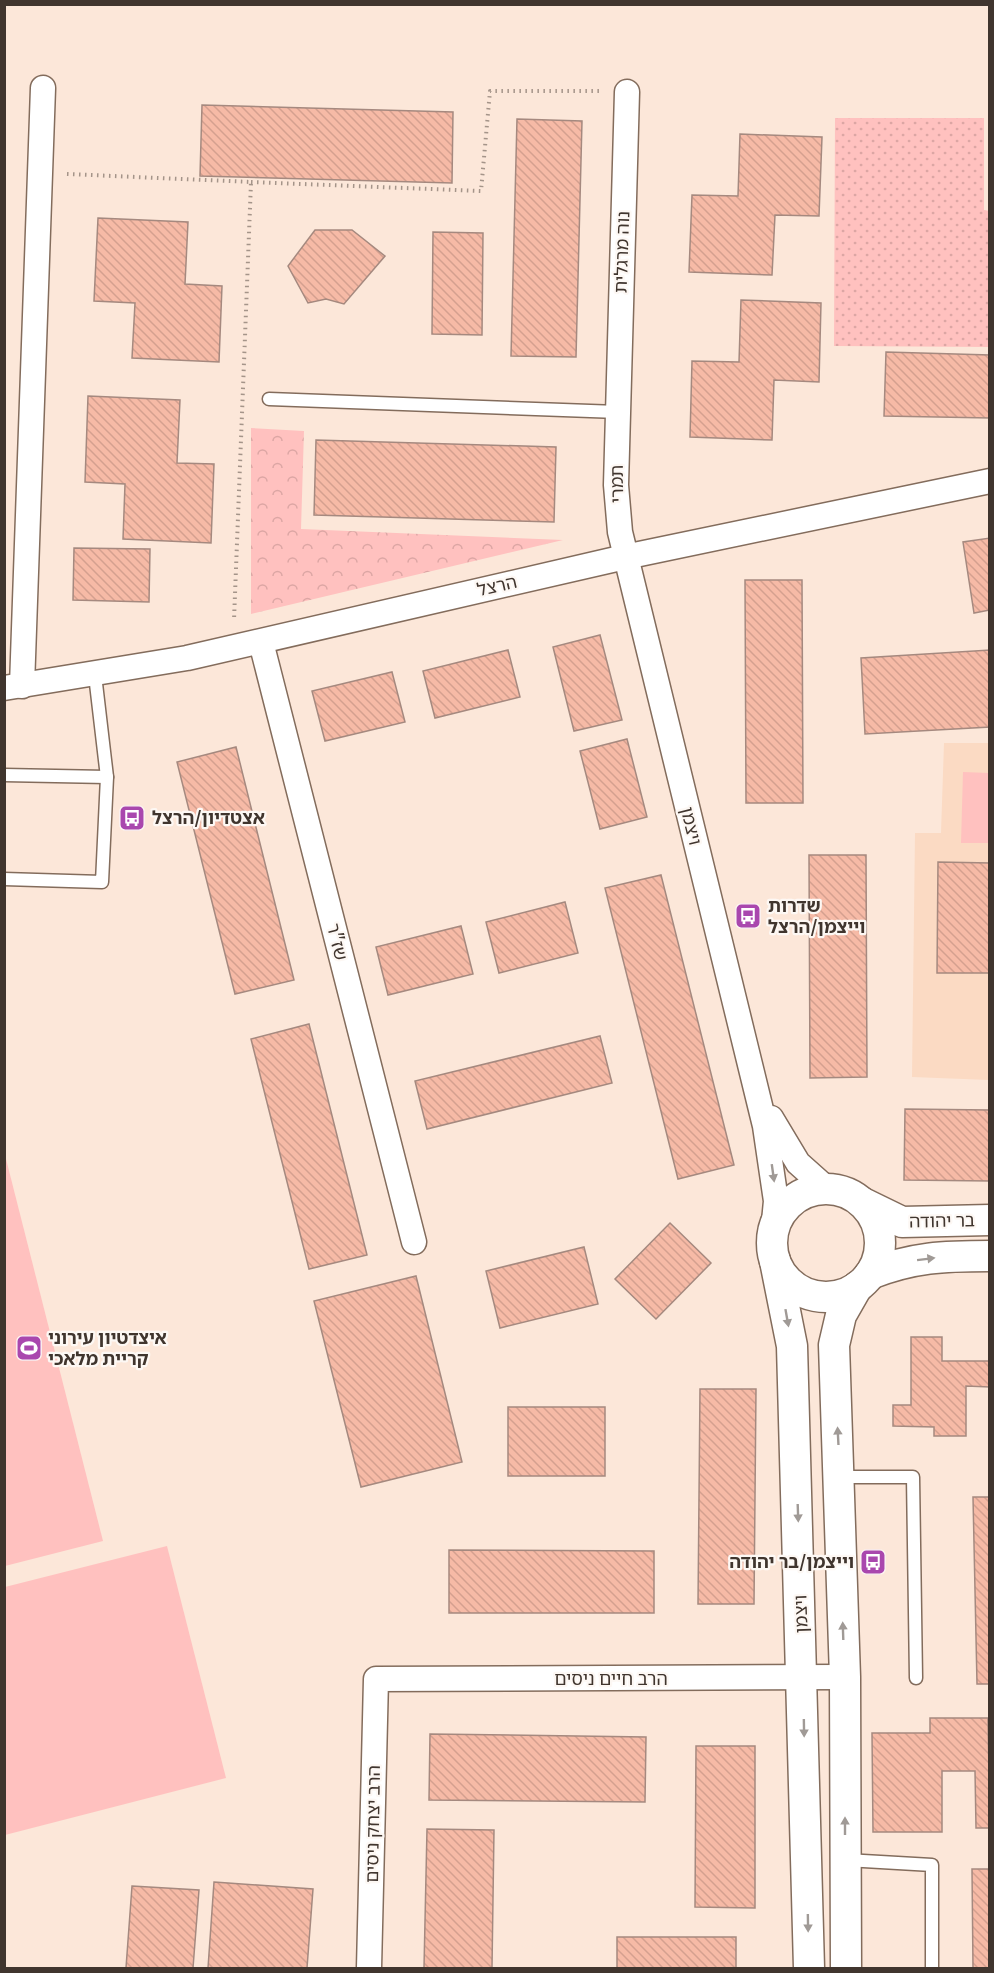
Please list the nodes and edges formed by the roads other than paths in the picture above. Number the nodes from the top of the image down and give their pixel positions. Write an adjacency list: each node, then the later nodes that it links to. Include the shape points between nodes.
1 (43, 88): 9 (street)
2 (627, 92): 4 (street, נוה מרגלית)
3 (269, 399): 4 (lane)
4 (618, 412): 6 (street, תמרי, via 616,485)
5 (990, 481): 6 (street, הרצל)
6 (625, 557): 7 (street, הרצל); 13 (street, ויצמן)
7 (261, 642): 8 (street, הרצל); 17 (street, שז"ר)
8 (95, 675): 9 (street, הרצל); 11 (lane)
9 (13, 687)
10 (4, 775): 11 (lane)
11 (107, 777): 12 (lane, via 102,882)
12 (4, 879)
13 (758, 1095): 14 (street, ויצמן, via 798,1164); 18 (street, ויצמן, one-way to 18, via 774,1176)
14 (826, 1188): 15 (street, via 847,1193); 18 (street, via 791,1201 779,1215)
15 (863, 1203): 16 (street, בר יהודה, via 902,1222); 20 (street, via 880,1236 878,1257)
16 (990, 1220)
17 (414, 1242)
18 (773, 1252): 20 (street, via 784,1278 799,1290 821,1296 840,1295); 23 (street, ויצמן, one-way to 23, via 792,1346)
19 (990, 1256): 20 (street, בר יהודה, one-way to 19, via 900,1262)
20 (863, 1280): 21 (street, one-way to 20, via 834,1345 841,1315)
21 (838, 1477): 22 (street, one-way to 21); 24 (lane, via 914,1477)
22 (845, 1677): 23 (street, הרב חיים ניסים); 26 (street, one-way to 22)
23 (803, 1678): 25 (street, הרב חיים ניסים); 28 (street, ויצמן, one-way to 28)
24 (916, 1678)
25 (376, 1679): 27 (street, הרב יצחק ניסים)
26 (846, 1860): 29 (street); 30 (lane, via 932,1865)
27 (369, 1968)
28 (809, 1968)
29 (846, 1968)
30 (932, 1968)

